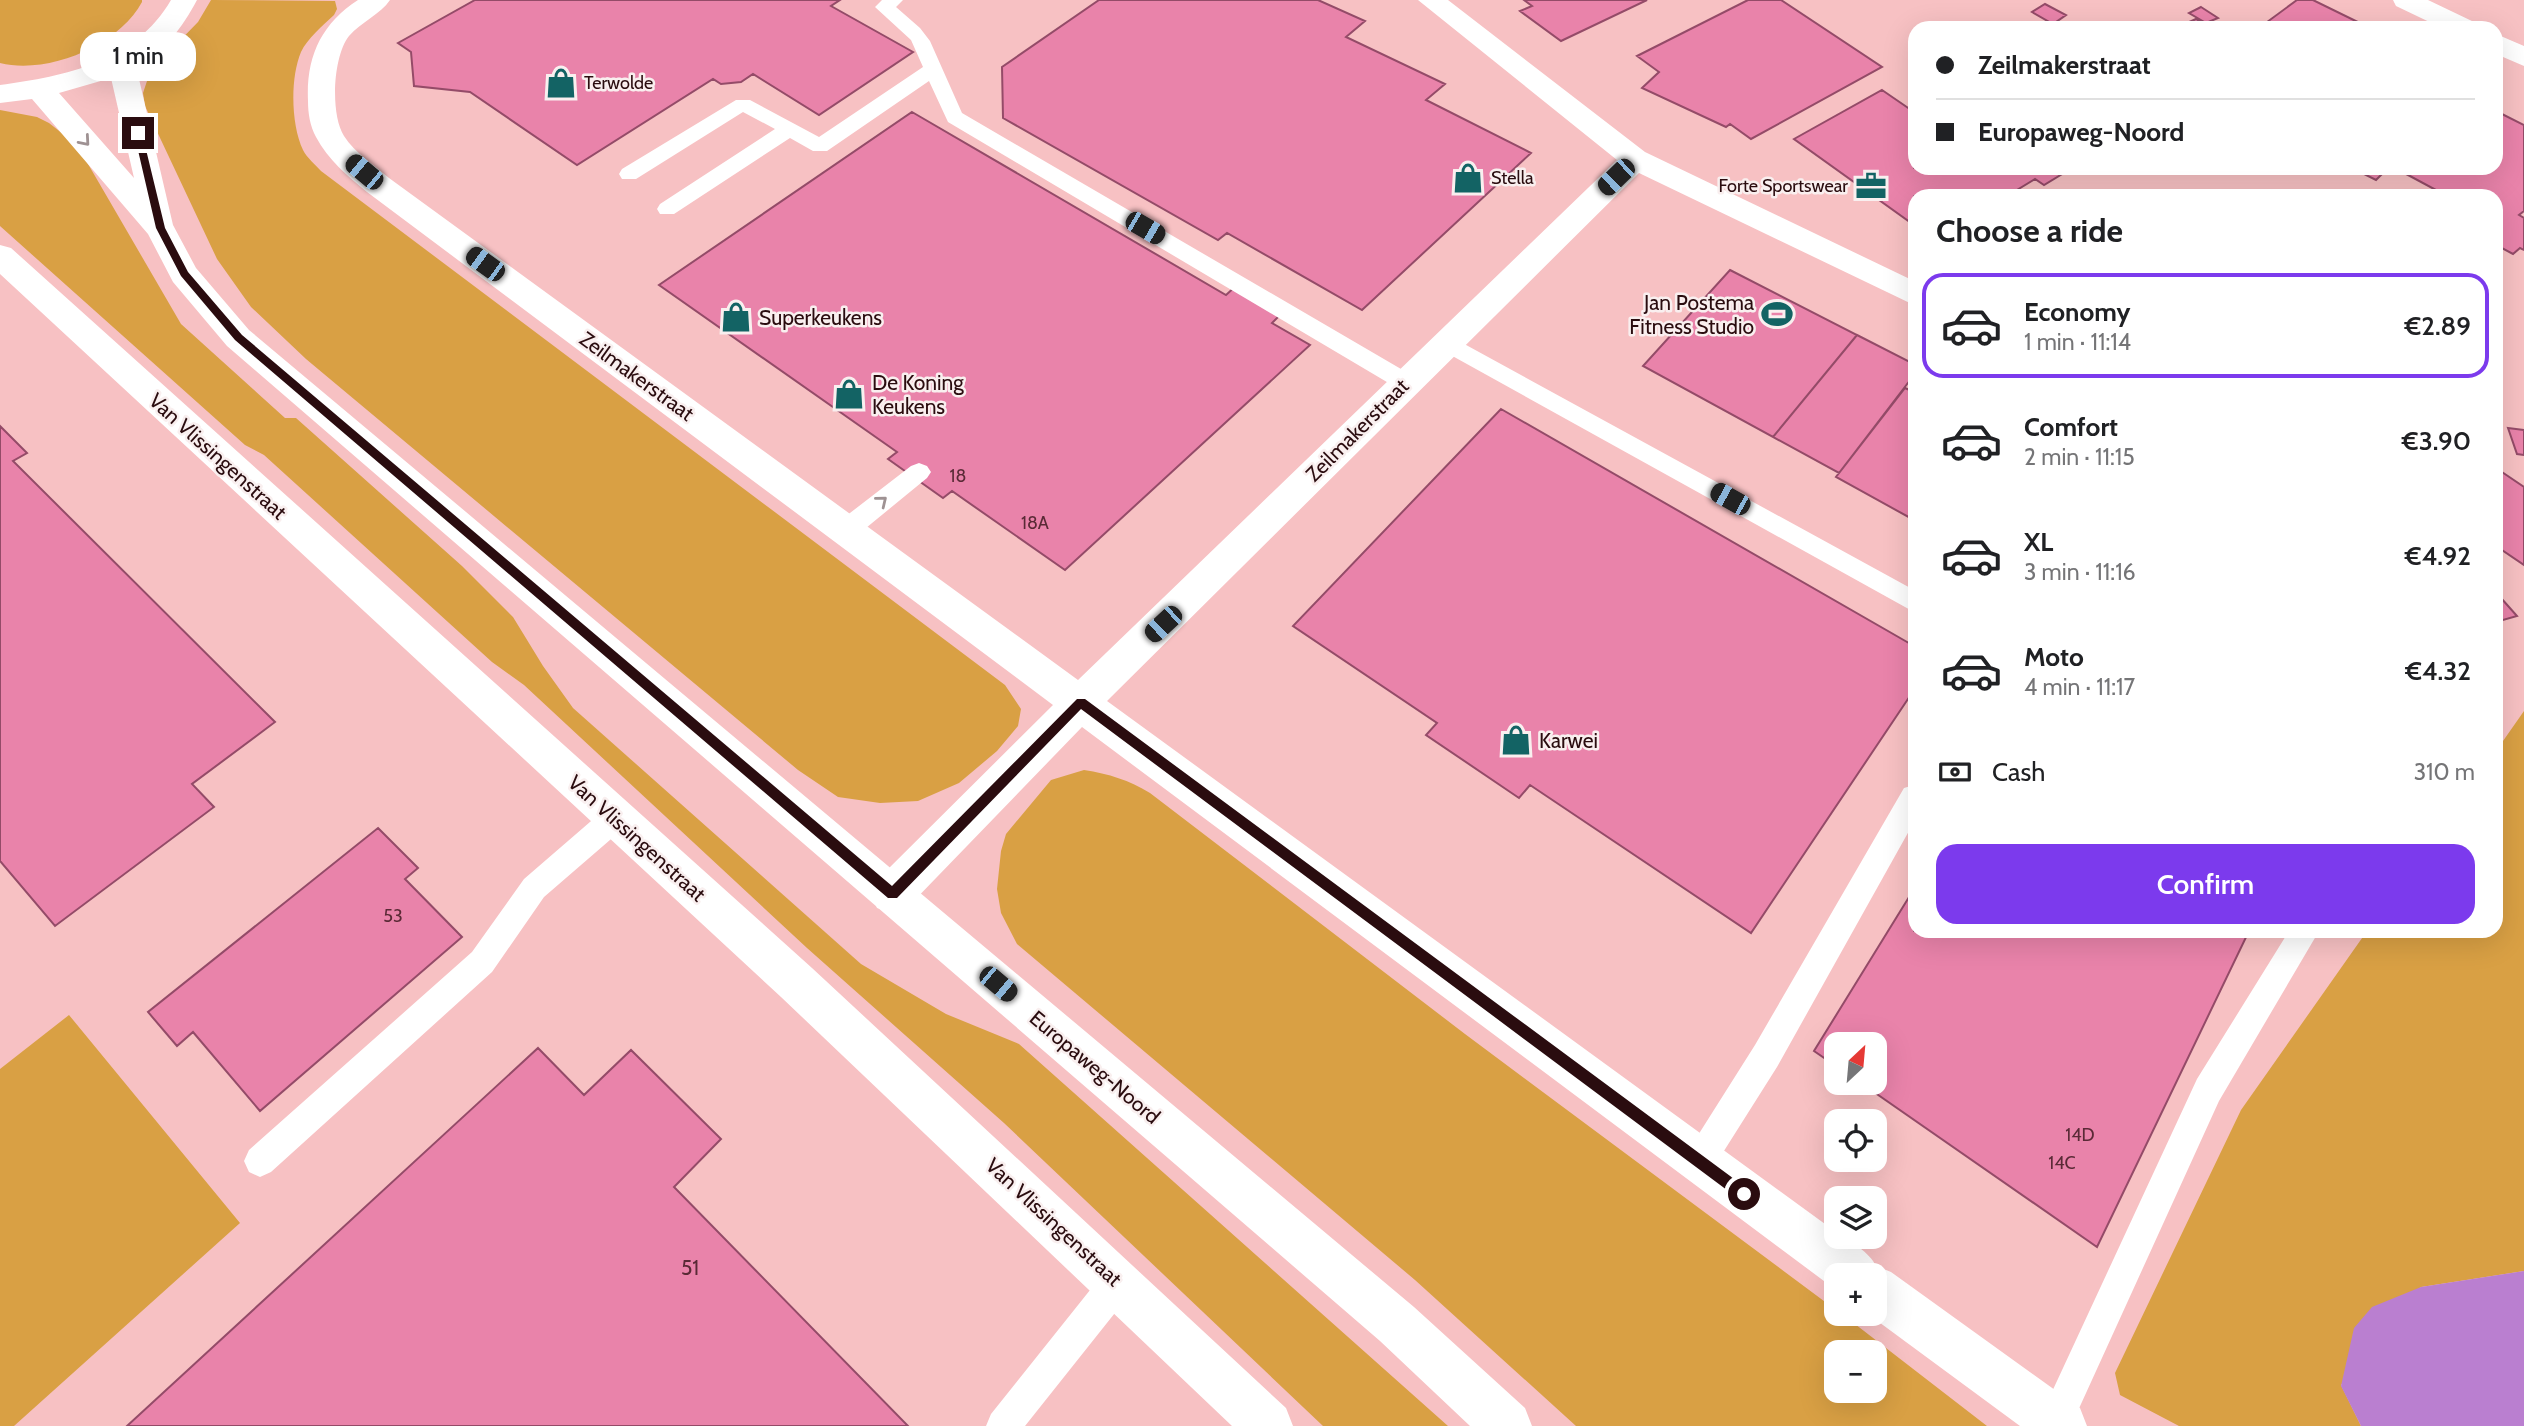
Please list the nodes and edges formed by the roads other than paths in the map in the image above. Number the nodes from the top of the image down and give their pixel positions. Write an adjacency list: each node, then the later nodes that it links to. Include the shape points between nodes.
1 (184, 0): 9 (street, via 177,16 154,40)
2 (377, 0): 23 (street, Zeilmakerstraat, via 341,27 328,47 322,90 325,128 331,139 378,185)
3 (894, 0): 10 (lane, via 884,7 919,38)
4 (1432, 0): 14 (street)
5 (2406, 0): 6 (street)
6 (2450, 21)
7 (2503, 46): 8 (street)
8 (2524, 57)
9 (121, 62): 11 (street); 17 (street, Europaweg-Noord)
10 (935, 68): 13 (lane, via 820,146); 21 (lane, via 955,117)
11 (40, 90): 12 (street); 17 (street, Europaweg-Noord, one-way to 17)
12 (0, 94)
13 (790, 129): 15 (lane, via 743,104); 16 (lane)
14 (1635, 159): 19 (street); 20 (street, Zeilmakerstraat)
15 (629, 174)
16 (667, 209)
17 (160, 228): 28 (street, Europaweg-Noord, via 184,274 238,338)
18 (0, 256): 27 (street, Van Vlissingenstraat)
19 (1908, 291)
20 (1446, 342): 21 (street, Zeilmakerstraat); 24 (lane)
21 (1405, 382): 25 (street, Zeilmakerstraat)
22 (919, 472): 23 (lane, one-way to 22)
23 (846, 530): 25 (street, Zeilmakerstraat)
24 (1908, 598)
25 (1081, 702): 28 (street, Zeilmakerstraat); 31 (street, Zeilmakerstraat)
26 (1908, 808): 31 (lane, via 1766,1056)
27 (615, 818): 30 (lane, via 534,888 482,962); 33 (street, Van Vlissingenstraat)
28 (892, 894): 38 (street, Europaweg-Noord, via 1386,1315)
29 (2301, 938): 35 (lane, via 2208,1090)
30 (260, 1161)
31 (1699, 1162): 32 (street, Zeilmakerstraat)
32 (1838, 1263)
33 (1118, 1282): 36 (lane); 37 (street, Van Vlissingenstraat)
34 (1887, 1298): 35 (street)
35 (2059, 1424)
36 (1003, 1426)
37 (1268, 1426)
38 (1507, 1426)

